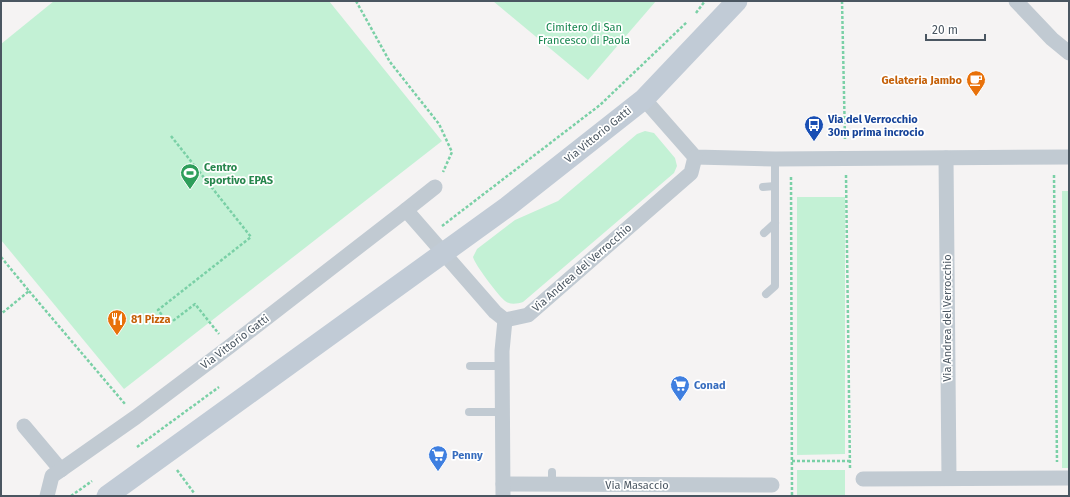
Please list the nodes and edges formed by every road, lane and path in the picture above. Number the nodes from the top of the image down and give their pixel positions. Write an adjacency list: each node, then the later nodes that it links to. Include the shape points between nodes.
1 (356, 1): 20 (path, via 390,62 439,124 452,152)
2 (705, 1): 6 (path)
3 (737, 1): 9 (street, Via Vittorio Gatti)
4 (842, 1): 11 (path)
5 (1016, 1): 8 (street)
6 (693, 16)
7 (687, 21): 25 (path, via 600,105)
8 (1069, 53)
9 (644, 99): 12 (street); 26 (street, Via Vittorio Gatti)
10 (171, 136): 32 (path, via 251,237 158,310 169,324 195,304)
11 (846, 140)
12 (695, 157): 16 (street); 31 (street, Via Andrea del Verrocchio, via 691,173 528,315)
13 (1069, 157): 15 (street)
14 (946, 158): 15 (street); 17 (street); 47 (street, Via Andrea del Verrocchio)
15 (1054, 158): 48 (path)
16 (774, 159): 17 (street); 19 (lane)
17 (791, 159): 42 (path)
18 (846, 174): 43 (path)
19 (775, 186): 21 (lane); 23 (lane)
20 (435, 187): 22 (street, Via Vittorio Gatti)
21 (762, 187)
22 (406, 210): 25 (street); 32 (street, Via Vittorio Gatti)
23 (775, 223): 24 (lane); 29 (lane, via 776,286)
24 (764, 233)
25 (430, 236): 26 (street)
26 (445, 254): 31 (street, via 495,312); 53 (street, Via Vittorio Gatti)
27 (1, 257): 28 (path)
28 (29, 290): 30 (path); 38 (path)
29 (766, 294)
30 (1, 314)
31 (505, 320): 34 (street, Via Masaccio)
32 (229, 347): 38 (street, Via Vittorio Gatti)
33 (470, 366): 34 (lane)
34 (502, 366): 37 (street, Via Masaccio)
35 (221, 386): 40 (path)
36 (469, 412): 37 (lane)
37 (502, 412): 50 (street, Via Masaccio)
38 (136, 417): 40 (path); 44 (street, Via Vittorio Gatti)
39 (24, 426): 44 (street)
40 (151, 436): 41 (path)
41 (134, 450)
42 (792, 461): 43 (path); 54 (path)
43 (850, 461): 46 (path)
44 (61, 470): 51 (street, Via Vittorio Gatti, via 52,476)
45 (98, 476): 52 (path)
46 (857, 476): 47 (street)
47 (949, 478): 48 (street)
48 (1063, 478)
49 (772, 485): 50 (street, Via Masaccio, via 552,479)
50 (503, 490)
51 (47, 496)
52 (71, 496)
53 (107, 496)
54 (792, 496)

